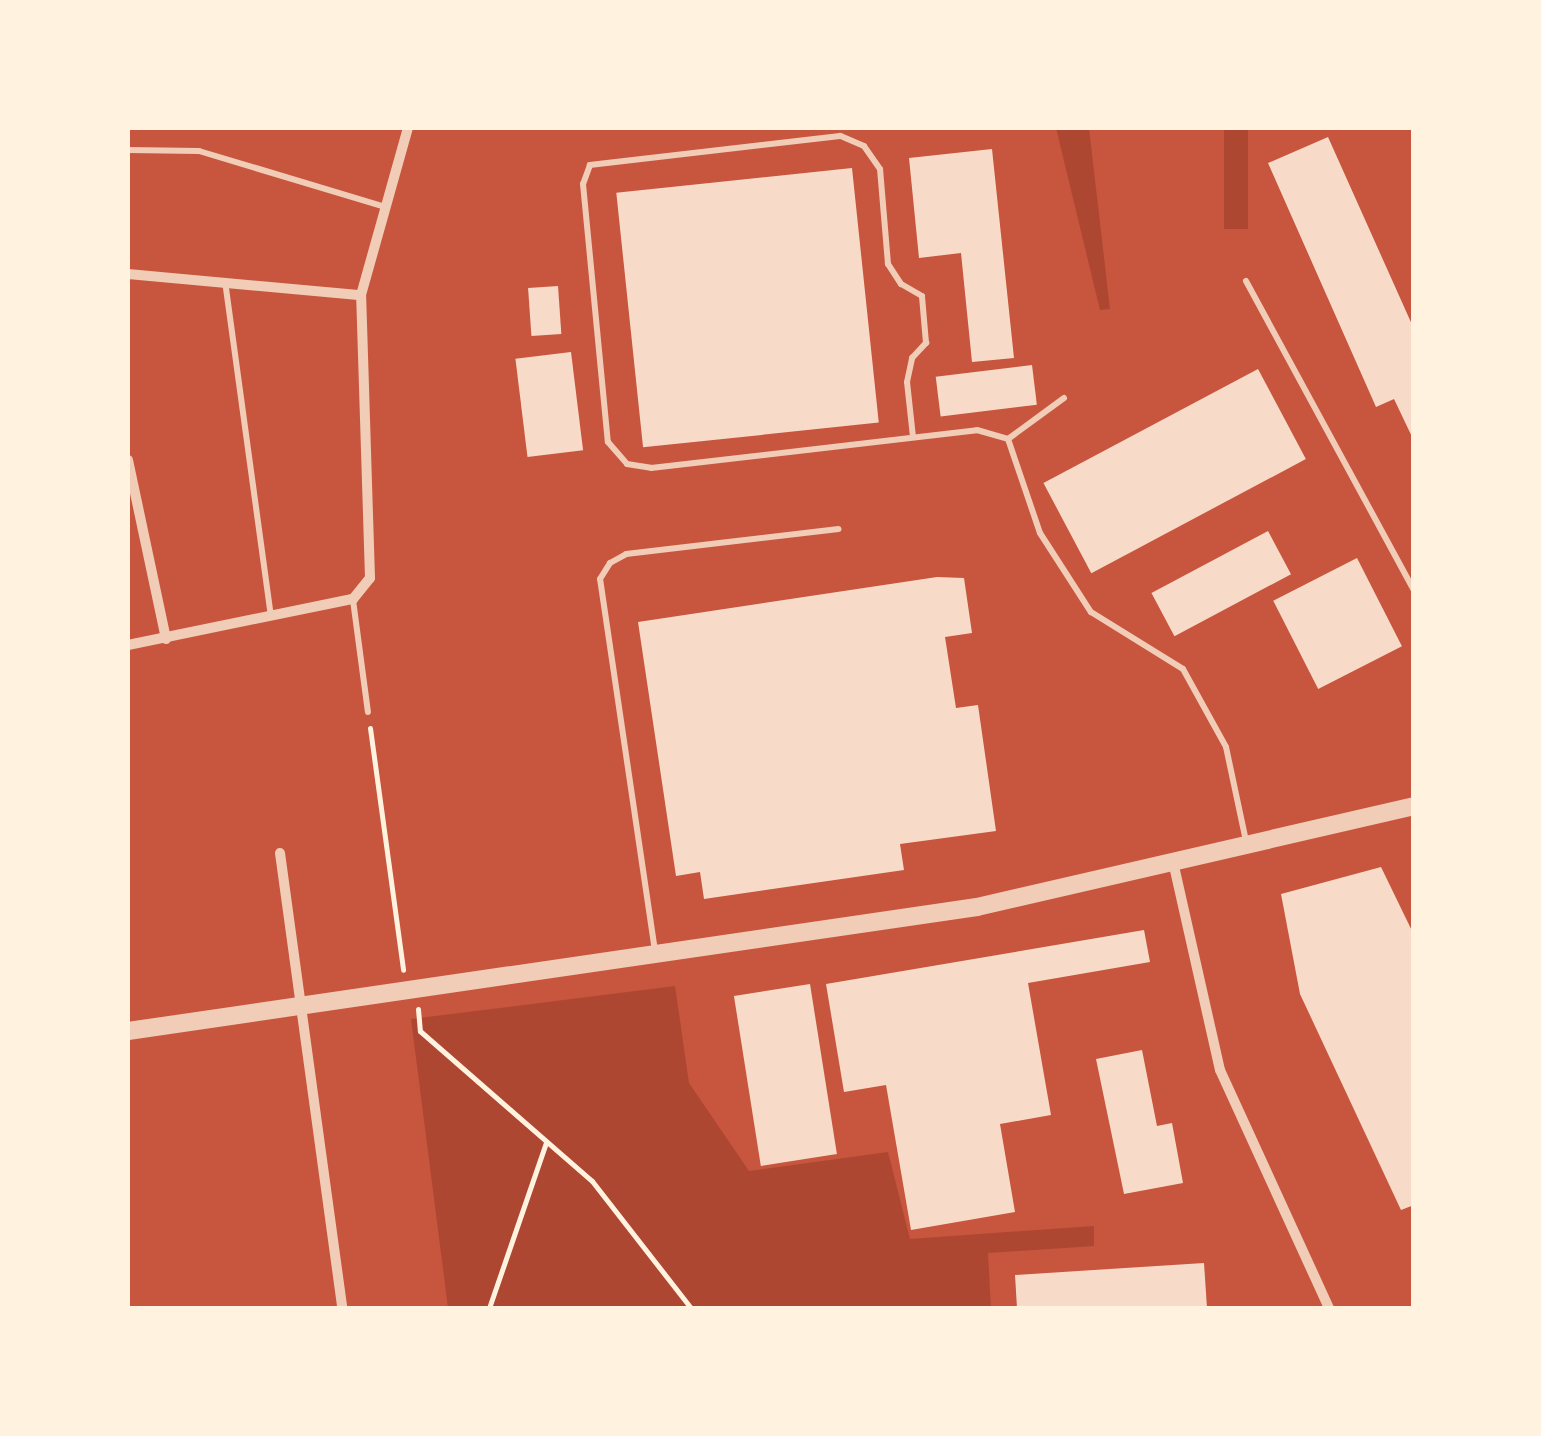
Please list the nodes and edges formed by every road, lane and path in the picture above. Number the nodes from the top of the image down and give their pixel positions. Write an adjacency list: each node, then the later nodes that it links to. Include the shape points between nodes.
1 (408, 128): 3 (street)
2 (128, 150): 3 (lane, via 199,152)
3 (386, 208): 7 (street)
4 (128, 274): 5 (street)
5 (225, 280): 7 (street); 15 (lane)
6 (1246, 281): 13 (lane)
7 (361, 295): 14 (street, via 370,578)
8 (1064, 398): 10 (lane)
9 (913, 437): 9 (lane, via 651,468 627,464 608,442 583,184 590,165 840,136 864,146 880,170 888,264 901,284 922,296 926,344 912,358 907,382); 10 (lane, via 977,430)
10 (1008, 438): 20 (lane, via 1040,534 1091,612 1183,669 1226,747)
11 (128, 460): 16 (street)
12 (839, 529): 23 (lane, via 626,554 600,579)
13 (1414, 592)
14 (353, 599): 15 (street); 18 (lane)
15 (271, 616): 16 (street)
16 (166, 638): 17 (street)
17 (128, 645)
18 (368, 712): 24 (path)
19 (1414, 806): 20 (street)
20 (1248, 848): 22 (street)
21 (280, 853): 25 (street)
22 (1174, 866): 23 (street, via 977,907); 31 (street, via 1220,1070)
23 (655, 952): 24 (street)
24 (411, 987): 25 (street); 27 (path, via 420,1031)
25 (300, 1004): 26 (street); 28 (street)
26 (128, 1031)
27 (546, 1142): 29 (path); 30 (path, via 592,1181)
28 (342, 1308)
29 (489, 1308)
30 (692, 1308)
31 (1329, 1308)

